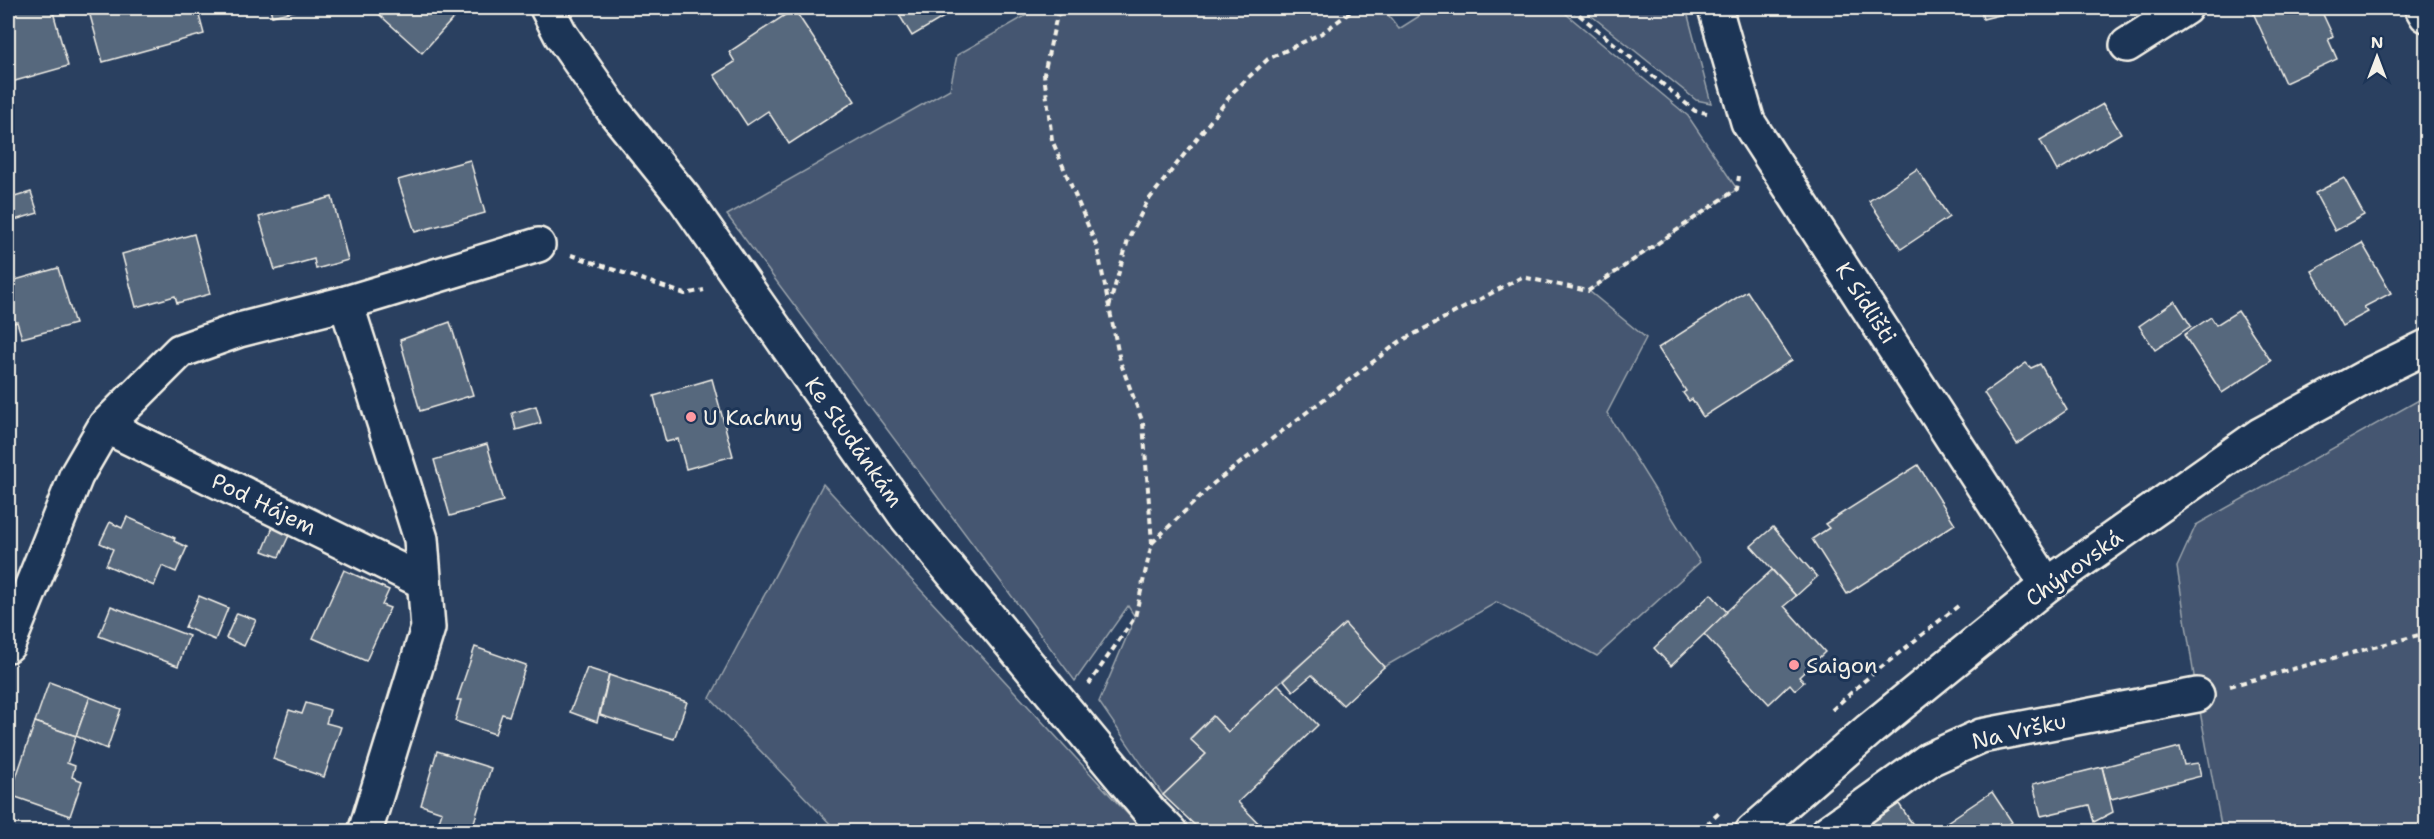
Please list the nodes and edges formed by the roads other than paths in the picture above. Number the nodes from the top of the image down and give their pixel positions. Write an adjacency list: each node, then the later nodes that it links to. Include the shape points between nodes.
1 (528, 8): 6 (street, Ke Studánkám)
2 (1715, 8): 13 (street, K Sídlišti, via 1748,122)
3 (2185, 8): 7 (street)
4 (2422, 8): 5 (street)
5 (2427, 15)
6 (554, 21): 17 (street, Ke Studánkám, via 613,110 684,198 907,518)
7 (2127, 45)
8 (538, 245): 9 (street)
9 (346, 303): 11 (street, via 239,330 180,351); 12 (street, via 421,540)
10 (2427, 347): 13 (street, Chýnovská, via 2260,435)
11 (105, 426): 12 (street, Pod Hájem); 14 (street, via 76,476)
12 (424, 582): 16 (street, via 428,628)
13 (2048, 585): 18 (street, Chýnovská)
14 (8, 645)
15 (2197, 694): 19 (street, Na Vršku, via 1981,736 1930,759)
16 (365, 831)
17 (1170, 831)
18 (1752, 831)
19 (1828, 831)

